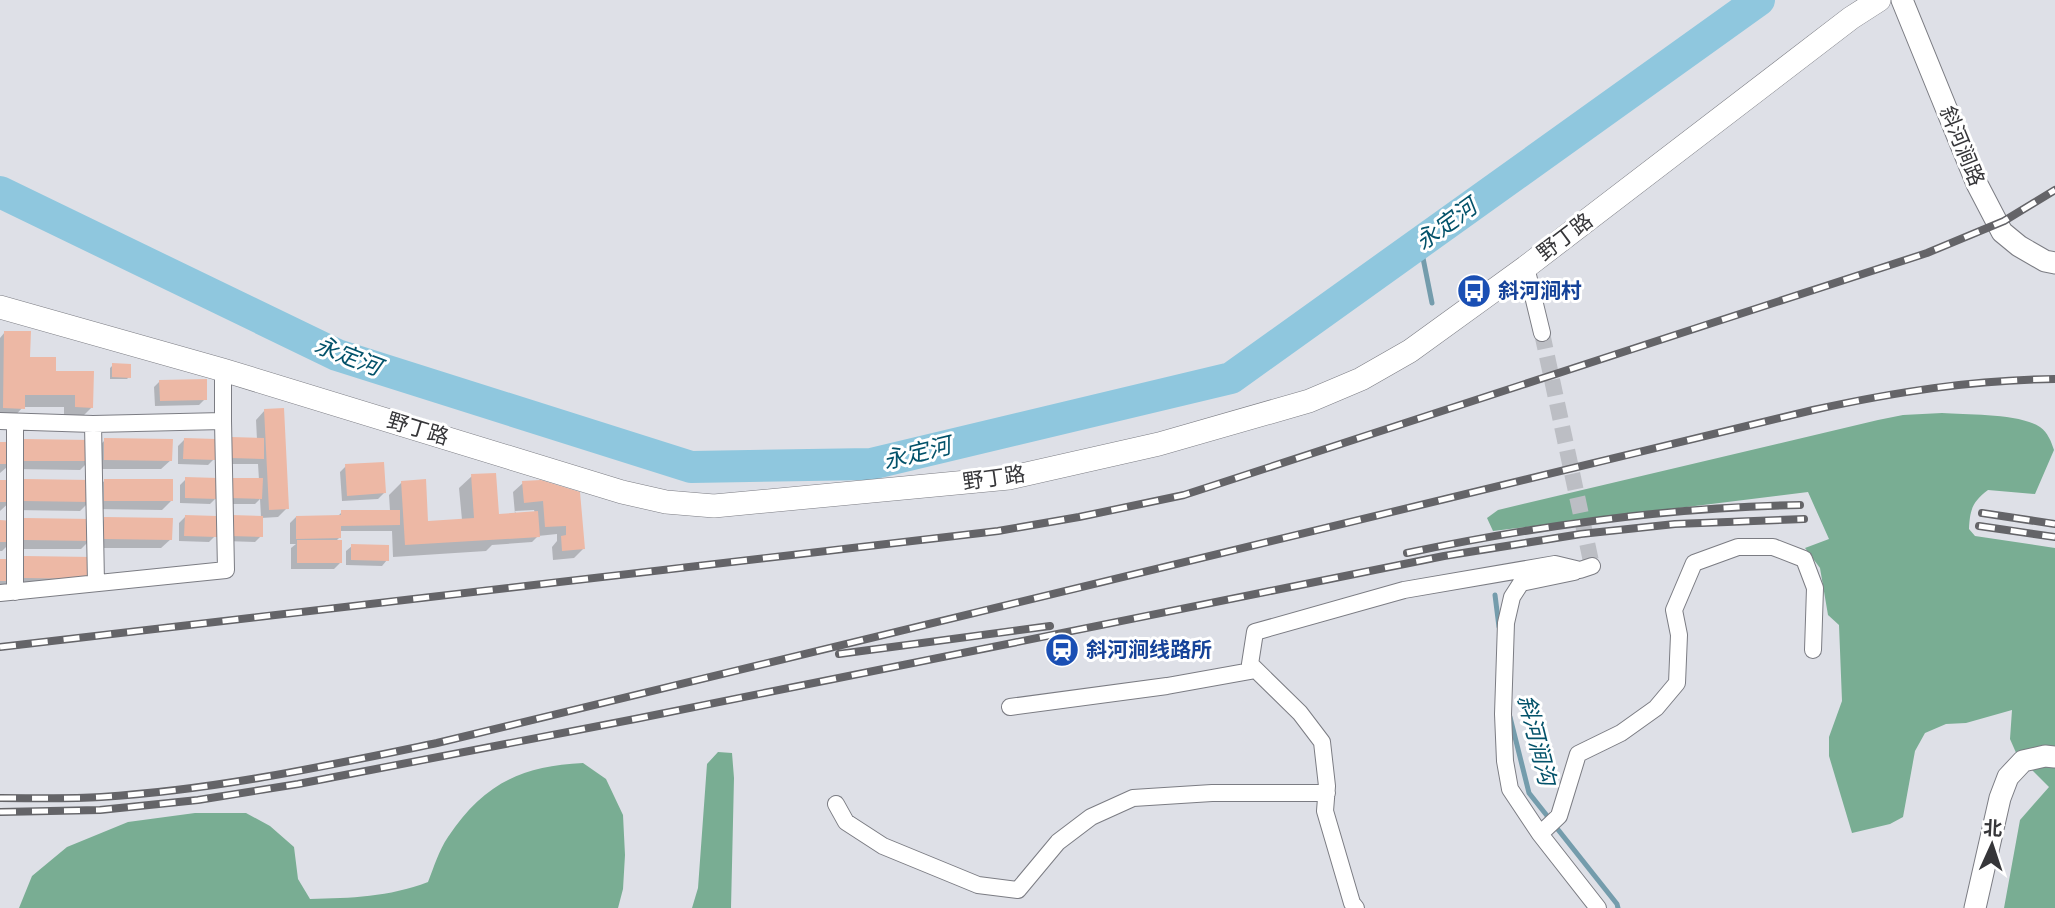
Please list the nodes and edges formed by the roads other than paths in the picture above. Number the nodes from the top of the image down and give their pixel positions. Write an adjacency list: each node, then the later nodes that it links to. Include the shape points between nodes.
1 (1879, 0): 4 (main road, 野丁路)
2 (1902, 0): 3 (street, 斜河涧路, via 1977,184 2002,232 2036,256)
3 (2055, 263)
4 (1526, 267): 6 (street); 7 (main road, 野丁路, via 1410,351 1310,401 1159,444 1009,478 713,506 622,492)
5 (0, 307): 7 (main road, 野丁路)
6 (1542, 333)
7 (223, 370): 8 (street)
8 (223, 421): 10 (street); 11 (street, via 226,570)
9 (8, 422): 10 (street); 12 (street)
10 (93, 424): 11 (street)
11 (96, 583): 12 (street)
12 (7, 593)
13 (1813, 650): 19 (street, via 1815,588 1804,559 1773,547 1738,548 1694,563 1674,610 1679,635 1676,683 1656,708 1621,733 1578,754 1559,816)
14 (1256, 670): 15 (street); 17 (street, via 1322,742); 19 (street, via 1250,664 1255,632 1404,590 1555,564 1586,568 1521,583 1512,597 1506,623 1505,761 1510,789)
15 (1010, 707)
16 (2055, 757): 22 (street, via 2023,761 2008,777)
17 (1327, 793): 18 (street, via 1133,798 1091,817 1058,842 1018,890 978,885 883,846 846,822); 20 (street, via 1325,811)
18 (836, 804)
19 (1543, 831): 21 (street)
20 (1356, 908)
21 (1598, 908)
22 (1975, 908)

